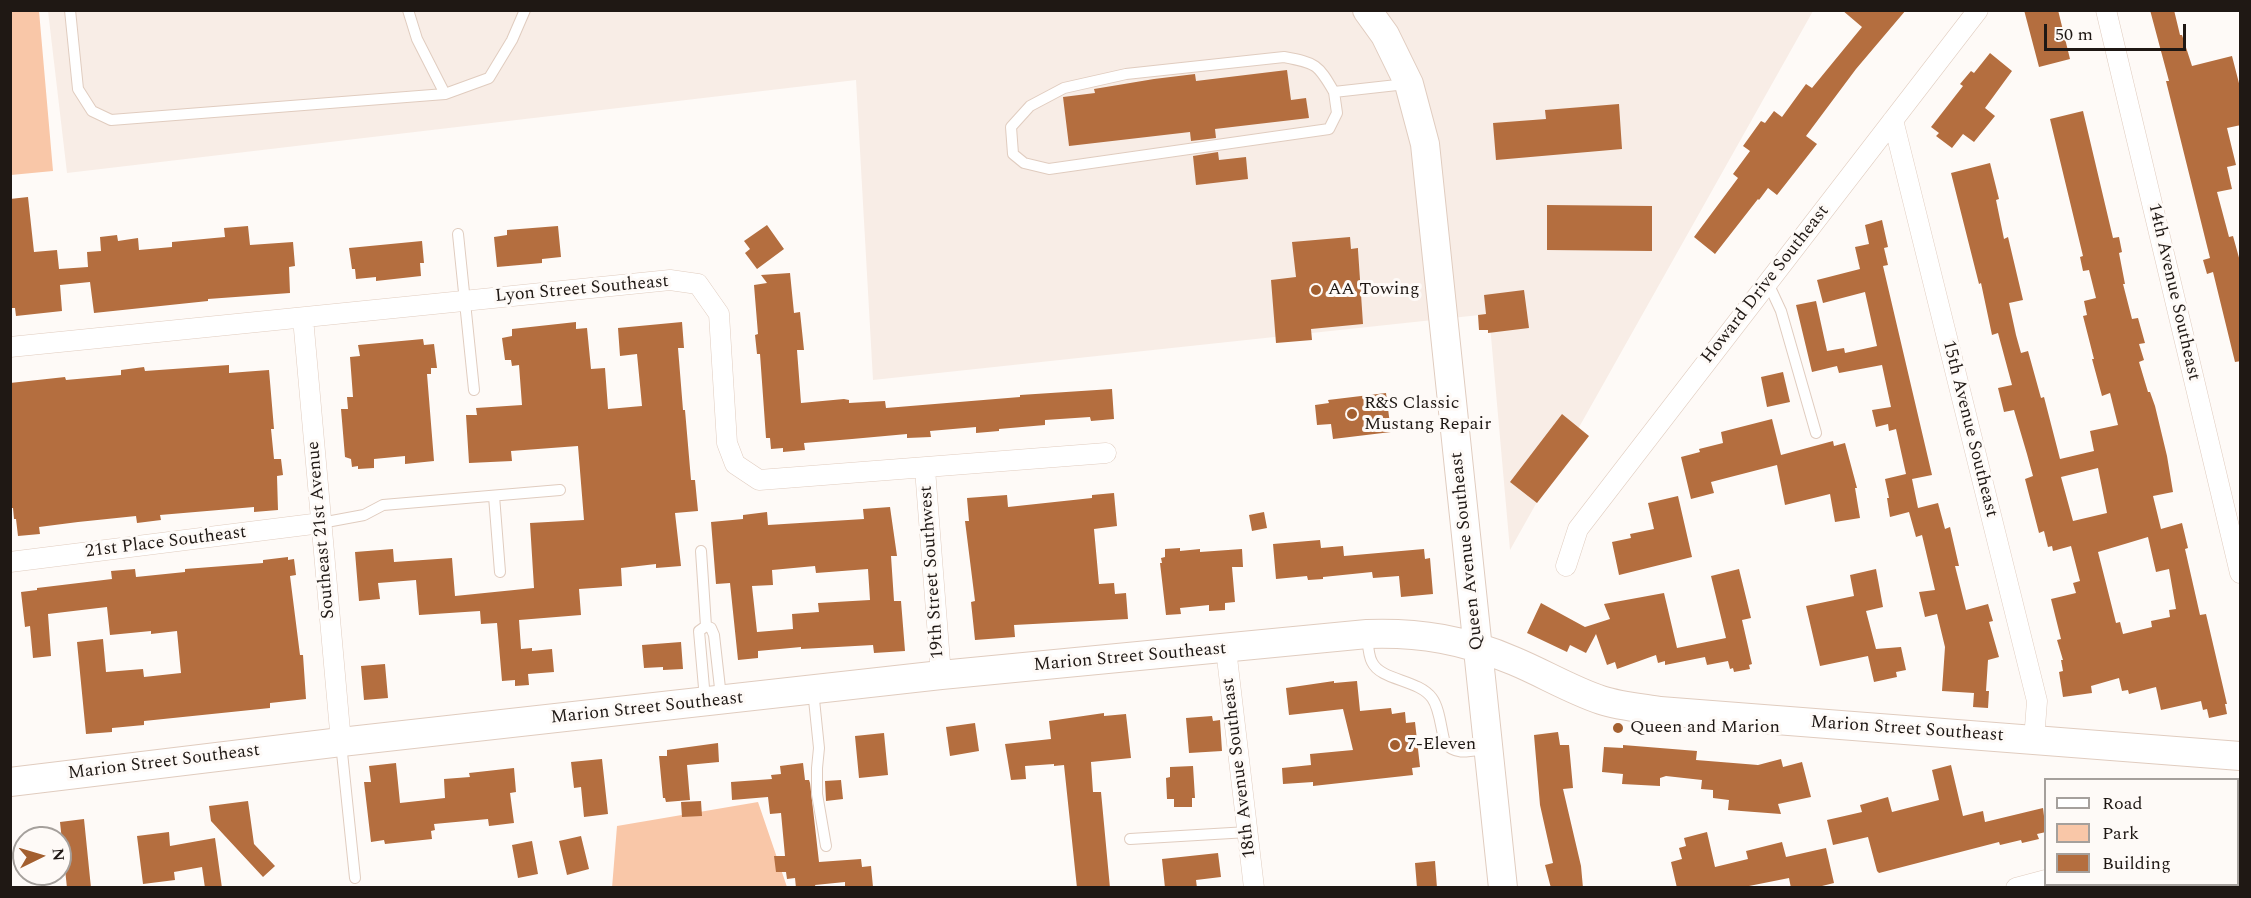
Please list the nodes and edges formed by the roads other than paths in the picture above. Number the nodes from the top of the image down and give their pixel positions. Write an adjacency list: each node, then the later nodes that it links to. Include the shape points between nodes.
1 (70, 10): 9 (lane, via 78,89 92,111 111,120)
2 (408, 10): 9 (lane, via 417,39)
3 (525, 10): 9 (lane, via 489,78)
4 (1367, 10): 7 (street, Queen Avenue Southeast, via 1385,34)
5 (1978, 10): 10 (street, Howard Drive Southeast)
6 (2106, 10): 27 (street, 14th Avenue Southeast)
7 (1409, 84): 8 (lane); 30 (street, Queen Avenue Southeast, via 1425,144)
8 (1334, 92): 8 (lane, via 1320,69 1284,57 1126,74 1064,88 1030,106 1011,127 1013,154 1024,163 1049,169 1329,129 1337,113)
9 (445, 94)
10 (1893, 120): 12 (street, Howard Drive Southeast); 35 (street, 15th Avenue Southeast, via 2037,700)
11 (458, 234): 13 (lane)
12 (1768, 283): 17 (lane, via 1781,312); 25 (street, Howard Drive Southeast, via 1578,529)
13 (466, 301): 14 (street, Lyon Street Southeast); 16 (lane); 19 (street, Lyon Street Southeast, via 669,280 698,284 719,314 727,443 735,464 759,480)
14 (303, 318): 15 (street, Lyon Street Southeast); 22 (street, Southeast 21st Avenue)
15 (10, 347)
16 (474, 390)
17 (1816, 433)
18 (1106, 453): 19 (street, Lyon Street Southeast)
19 (925, 469): 32 (street, 19th Street Southwest)
20 (560, 490): 21 (lane)
21 (494, 496): 22 (lane, via 383,505 363,515); 26 (lane)
22 (321, 523): 24 (street, 21st Place Southeast); 36 (street, Southeast 21st Avenue)
23 (701, 551): 28 (lane)
24 (10, 562)
25 (1566, 566)
26 (500, 572)
27 (2241, 573)
28 (706, 627): 34 (lane, via 714,635); 34 (lane, via 699,631)
29 (1367, 634): 30 (street, Marion Street Southeast, via 1442,637); 31 (street, Marion Street Southeast); 37 (lane, via 1370,660 1375,667 1422,689 1432,698 1450,749 1456,752)
30 (1479, 648): 35 (street, Marion Street Southeast, via 1604,701 1648,709); 37 (street, Queen Avenue Southeast)
31 (1227, 649): 32 (street, Marion Street Southeast); 40 (street, 18th Avenue Southeast)
32 (941, 675): 33 (street, Marion Street Southeast)
33 (813, 690): 34 (street, Marion Street Southeast); 42 (lane, via 819,748 817,794)
34 (713, 701): 36 (street, Marion Street Southeast)
35 (2034, 740): 38 (street, Marion Street Southeast)
36 (341, 742): 39 (street, Marion Street Southeast); 43 (lane)
37 (1488, 748): 46 (street, Queen Avenue Southeast)
38 (2241, 756)
39 (10, 782)
40 (1248, 832): 41 (lane); 45 (street, 18th Avenue Southeast)
41 (1130, 839)
42 (826, 846)
43 (355, 878)
44 (2044, 881): 47 (street)
45 (1254, 888)
46 (1503, 888)
47 (2016, 888)

